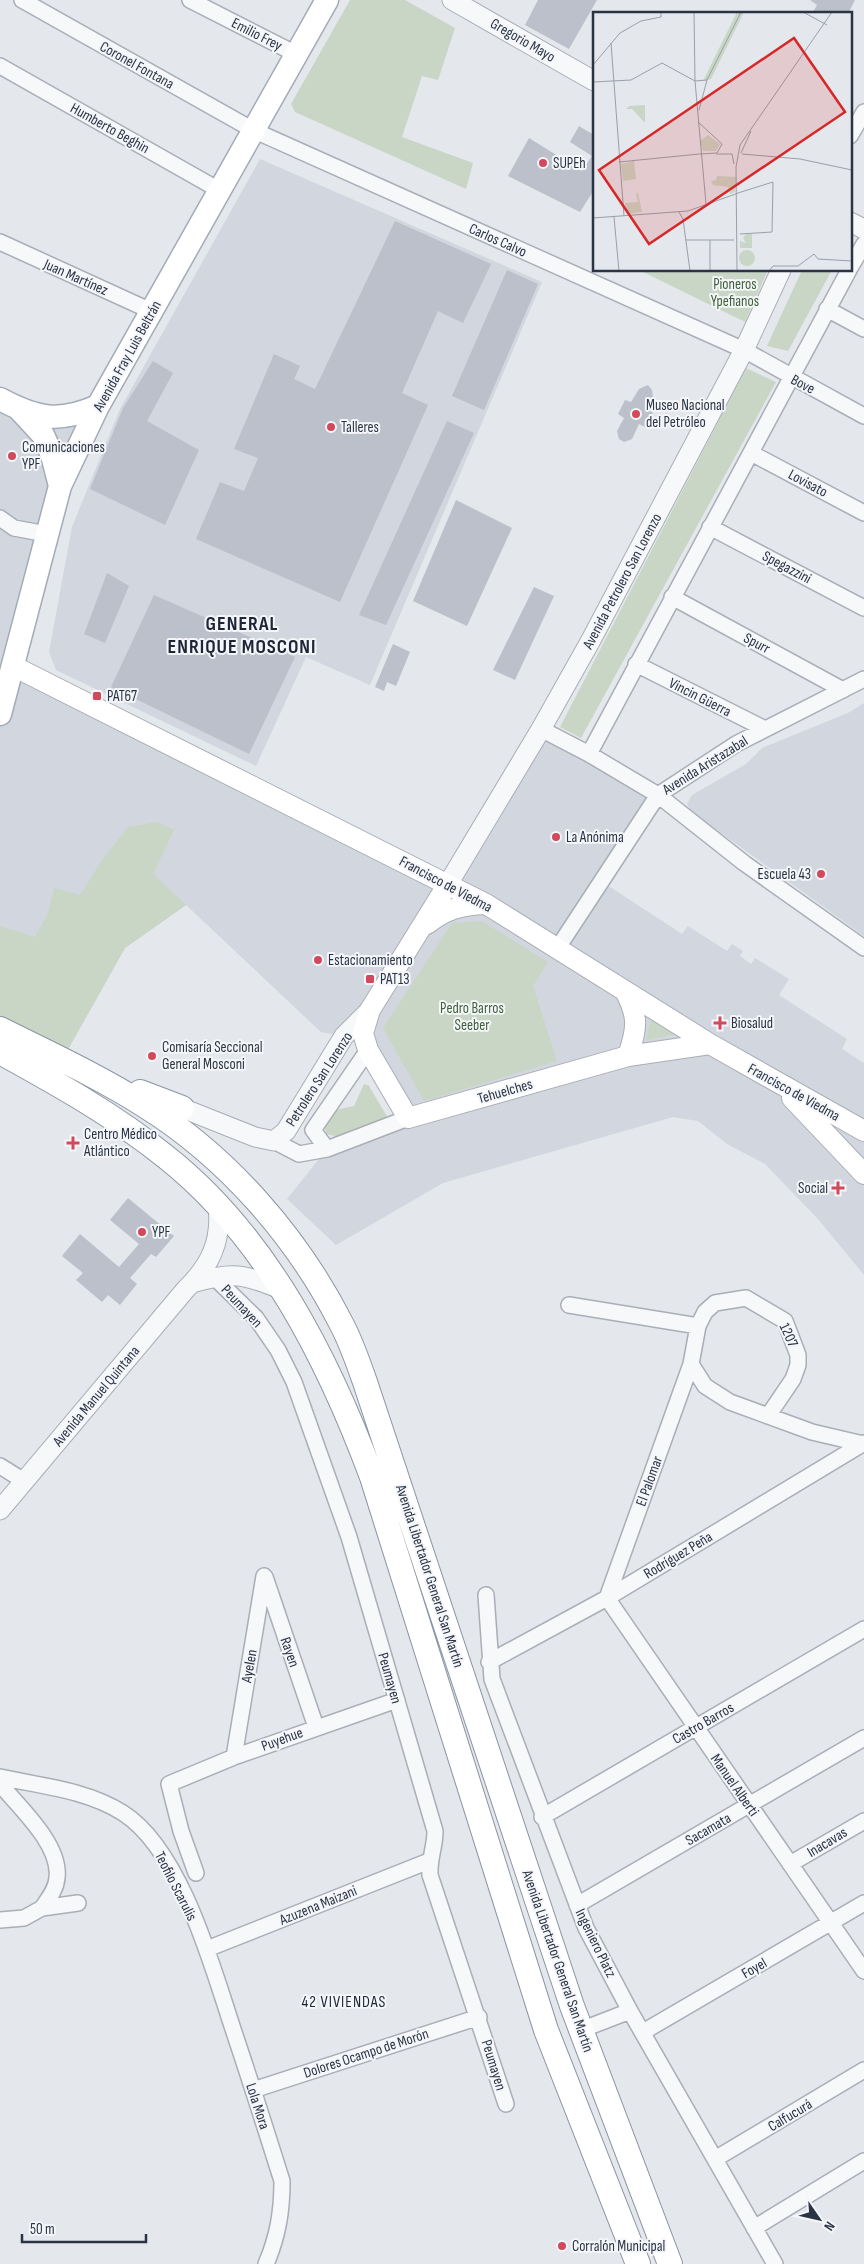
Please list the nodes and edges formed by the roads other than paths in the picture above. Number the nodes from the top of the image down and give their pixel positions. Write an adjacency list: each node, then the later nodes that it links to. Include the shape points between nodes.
1 (22, 0): 10 (street, Coronel Fontana)
2 (190, 0): 7 (street, Emilio Frey)
3 (327, 0): 6 (main road, Avenida Fray Luis Beltrán)
4 (333, 0): 6 (main road, Avenida Fray Luis Beltrán)
5 (452, 0): 9 (street, Gregorio Mayo)
6 (314, 24): 7 (main road, Avenida Fray Luis Beltrán)
7 (296, 54): 10 (main road, Avenida Fray Luis Beltrán)
8 (0, 66): 11 (street, Humberto Beghin)
9 (593, 80)
10 (252, 130): 11 (main road, Avenida Fray Luis Beltrán); 22 (street, Carlos Calvo)
11 (219, 190): 20 (main road, Avenida Fray Luis Beltrán)
12 (852, 223): 13 (street)
13 (864, 229)
14 (0, 242): 20 (street, Juan Martínez)
15 (864, 244): 16 (street)
16 (852, 265)
17 (781, 271): 22 (street, Avenida Petrolero San Lorenzo)
18 (849, 271): 19 (street)
19 (827, 309): 21 (street); 23 (street)
20 (151, 311): 25 (main road, Avenida Fray Luis Beltrán)
21 (864, 329)
22 (744, 350): 23 (street, Bove); 41 (street, Avenida Petrolero San Lorenzo)
23 (790, 376): 26 (street, Bove); 27 (street)
24 (10, 404): 25 (main road, via 53,418 75,416); 28 (main road, via 43,435)
25 (98, 406): 28 (main road, Avenida Fray Luis Beltrán)
26 (864, 416)
27 (751, 453): 29 (street, Lovisato); 31 (street)
28 (60, 486): 32 (main road, Avenida Fray Luis Beltrán)
29 (864, 514)
30 (0, 518): 32 (street, via 14,528)
31 (710, 527): 33 (street); 34 (street, Spegazzini)
32 (47, 534): 36 (main road, Avenida Fray Luis Beltrán)
33 (672, 597): 35 (street); 38 (street, Spurr)
34 (864, 608)
35 (636, 664): 40 (street, Vincin Güerra); 42 (street)
36 (13, 666): 39 (main road, Avenida Fray Luis Beltrán); 44 (main road, Francisco de Viedma)
37 (864, 680): 38 (street, Avenida Aristazabal)
38 (843, 690): 40 (street, Avenida Aristazabal)
39 (0, 714)
40 (765, 729): 43 (street, Avenida Aristazabal)
41 (541, 730): 42 (street); 44 (street, Avenida Petrolero San Lorenzo)
42 (589, 754): 43 (street)
43 (658, 795): 47 (street, via 744,863); 48 (street, Avenida Aristazabal)
44 (448, 884): 45 (main road, Francisco de Viedma); 46 (main road, Petrolero San Lorenzo)
45 (486, 904): 46 (main road, via 463,905 441,912); 48 (main road, Francisco de Viedma)
46 (423, 927): 50 (main road, Petrolero San Lorenzo)
47 (864, 948)
48 (557, 949): 49 (main road, Francisco de Viedma)
49 (625, 991): 52 (main road, Francisco de Viedma); 55 (main road, via 635,1010 636,1033)
50 (370, 1010): 53 (main road, Petrolero San Lorenzo, via 363,1033); 61 (street, Petrolero San Lorenzo, via 344,1036 286,1131)
51 (0, 1029): 56 (highway, Avenida Libertador General San Martín)
52 (710, 1044): 55 (main road, Tehuelches); 57 (main road, Francisco de Viedma)
53 (368, 1050): 59 (main road); 62 (street, Petrolero San Lorenzo, via 313,1130)
54 (0, 1052): 64 (highway, Avenida Libertador General San Martín, via 88,1100 124,1124 167,1158)
55 (628, 1056): 59 (main road, Tehuelches)
56 (62, 1060): 58 (highway); 104 (highway, Avenida Libertador General San Martín, via 145,1105 204,1150 259,1203 301,1256 342,1325 366,1384)
57 (776, 1082): 60 (main road, Francisco de Viedma); 63 (main road)
58 (182, 1108): 61 (street, Petrolero San Lorenzo, via 255,1137)
59 (408, 1118): 62 (street, Tehuelches)
60 (864, 1131)
61 (274, 1141): 62 (street, Tehuelches, via 299,1154)
62 (327, 1149)
63 (864, 1174)
64 (218, 1207): 66 (street, Avenida Manuel Quintana, via 217,1243 202,1273); 67 (highway, Avenida Libertador General San Martín, via 249,1242)
65 (214, 1277): 66 (street); 67 (street, via 242,1275); 81 (street, Peumayen, via 256,1318 278,1350 294,1382 348,1537)
66 (192, 1283): 74 (street, Avenida Manuel Quintana)
67 (283, 1290): 113 (highway, Avenida Libertador General San Martín, via 348,1412 372,1476 546,2030)
68 (569, 1305): 69 (street)
69 (698, 1326): 70 (street, 1207); 71 (street, 1207, via 704,1312 715,1303 746,1298 785,1321 798,1354 798,1365 793,1379)
70 (691, 1364): 71 (street, via 705,1386 718,1395); 78 (street, El Palomar)
71 (768, 1416): 72 (street, via 812,1432)
72 (864, 1443): 78 (street, Rodríguez Peña)
73 (0, 1466): 74 (street)
74 (24, 1481): 75 (street, Avenida Manuel Quintana)
75 (0, 1510)
76 (264, 1576): 82 (street, Rayen); 85 (street, Ayelen)
77 (486, 1595): 80 (street, Ingeniero Platz)
78 (607, 1598): 80 (street, Rodríguez Peña); 83 (street, Manuel Alberti)
79 (864, 1630): 83 (street, Castro Barros)
80 (489, 1662): 89 (street, Ingeniero Platz, via 492,1679)
81 (397, 1700): 82 (street, Puyehue); 91 (street, Peumayen, via 435,1831 435,1849)
82 (316, 1727): 85 (street, Puyehue)
83 (696, 1727): 88 (street, Manuel Alberti); 89 (street, Castro Barros)
84 (864, 1738): 88 (street, Sacamata)
85 (234, 1756): 93 (street, Puyehue, via 169,1784)
86 (0, 1777): 100 (street, Teofilo Scarulis, via 85,1795 123,1813 160,1850)
87 (0, 1784): 97 (street, via 48,1842 55,1857 58,1877)
88 (749, 1805): 92 (street, Manuel Alberti); 96 (street, Sacamata)
89 (542, 1817): 96 (street, Ingeniero Platz)
90 (864, 1820): 92 (street, Inacavas)
91 (429, 1861): 100 (street, Azuzena Maizani); 103 (street, Peumayen, via 430,1875)
92 (790, 1864): 99 (street, Manuel Alberti)
93 (196, 1873)
94 (78, 1903): 97 (street)
95 (864, 1903): 99 (street, Foyel)
96 (577, 1905): 102 (street, Ingeniero Platz)
97 (42, 1908): 98 (street, via 24,1918)
98 (0, 1920)
99 (831, 1923): 101 (street, Manuel Alberti); 105 (street, Foyel)
100 (207, 1949): 107 (street, Lola Mora)
101 (864, 1971)
102 (630, 2011): 104 (street); 105 (street, Ingeniero Platz)
103 (479, 2017): 107 (street, Dolores Ocampo de Morón); 108 (street, Peumayen)
104 (581, 2030): 114 (highway, Avenida Libertador General San Martín)
105 (643, 2032): 109 (street, Ingeniero Platz)
106 (864, 2070): 109 (street, Calfucurá)
107 (253, 2090): 112 (street, Lola Mora, via 282,2181 282,2214)
108 (506, 2104)
109 (715, 2159): 111 (street, Ingeniero Platz)
110 (864, 2161): 111 (street)
111 (754, 2228): 115 (street, Ingeniero Platz)
112 (266, 2264)
113 (638, 2264)
114 (670, 2264)
115 (775, 2264)

